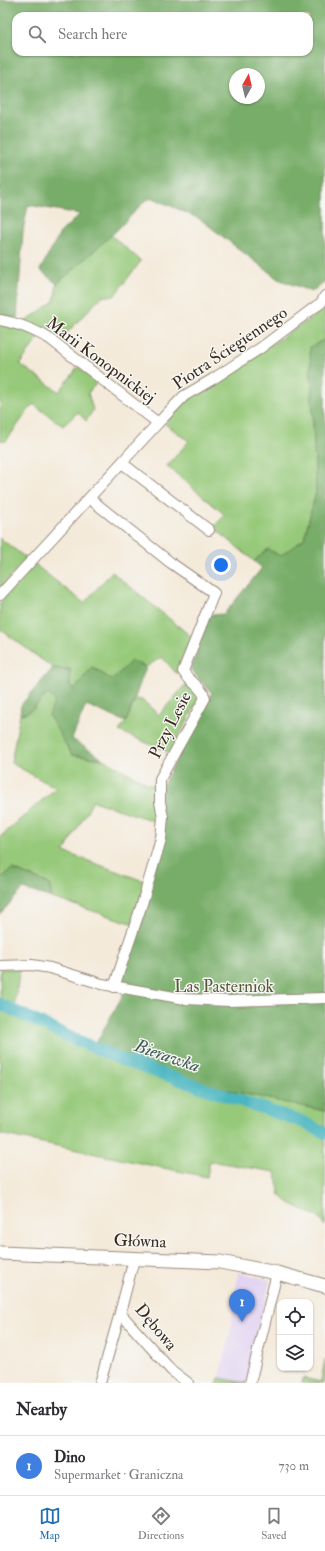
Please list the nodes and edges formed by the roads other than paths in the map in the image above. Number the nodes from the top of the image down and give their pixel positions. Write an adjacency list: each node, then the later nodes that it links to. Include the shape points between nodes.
1 (325, 296): 3 (street, Piotra Ściegiennego, via 315,307 262,347 184,396)
2 (0, 320): 3 (street, Marii Konopnickiej, via 19,323 50,338)
3 (158, 423): 4 (street, Piotra Ściegiennego)
4 (122, 463): 5 (street, Piotra Ściegiennego); 6 (street)
5 (89, 498): 7 (street, Piotra Ściegiennego); 9 (street, Przy Lesie, via 214,594 183,671 187,678 203,691 205,698 160,780 163,817 160,839 141,907)
6 (209, 530)
7 (0, 596)
8 (0, 966): 9 (street, via 32,965 50,968)
9 (114, 987): 10 (street, via 203,1000)
10 (325, 998)
11 (0, 1253): 12 (main road, Główna)
12 (134, 1259): 13 (main road, Główna, via 220,1262); 15 (street, Dębowa)
13 (277, 1272): 14 (main road, Główna); 18 (street)
14 (325, 1286)
15 (120, 1313): 16 (street); 17 (street, Dębowa, via 171,1370)
16 (100, 1383)
17 (188, 1383)
18 (250, 1383)

